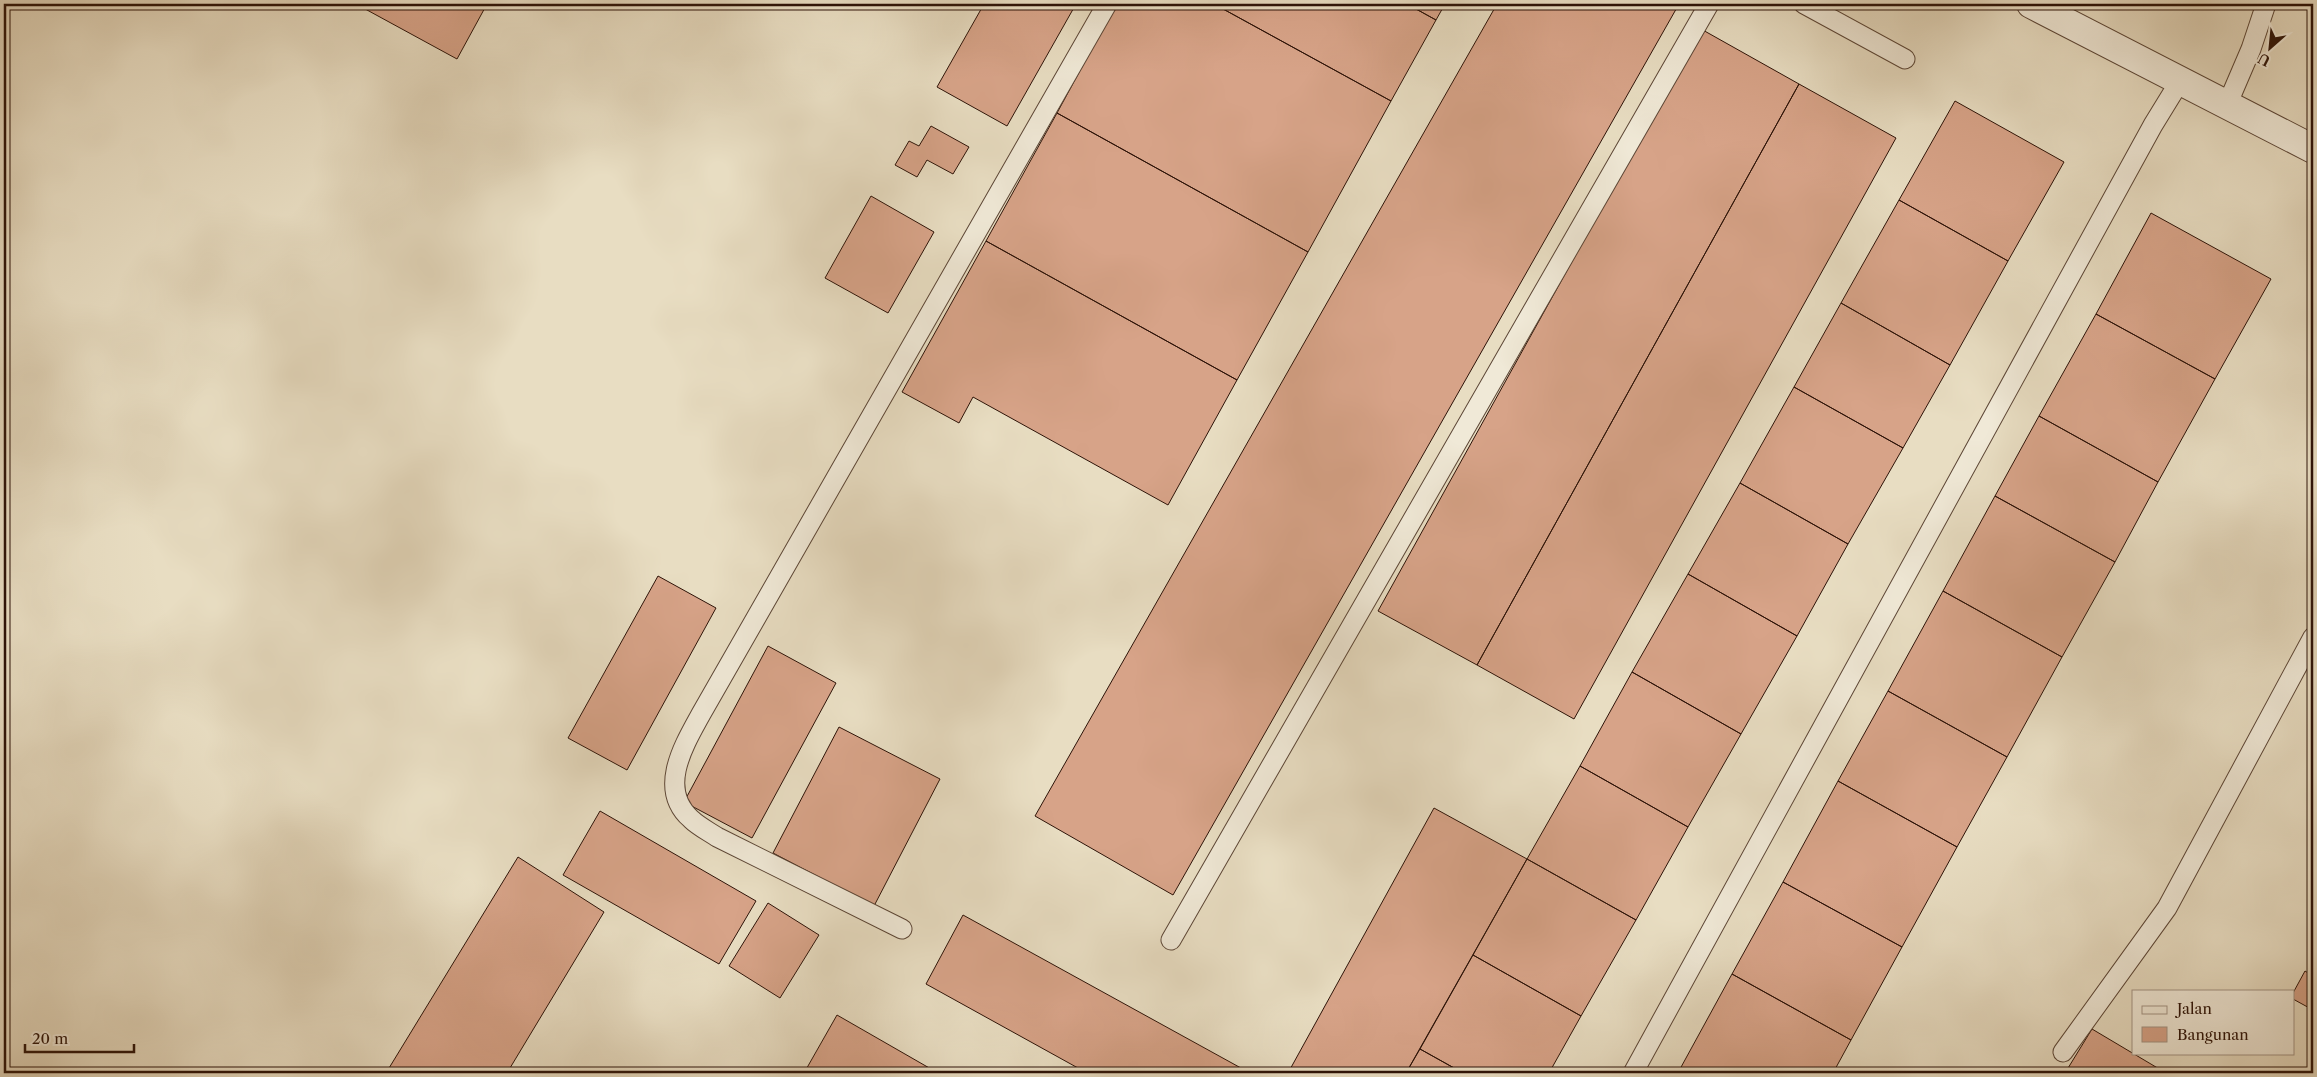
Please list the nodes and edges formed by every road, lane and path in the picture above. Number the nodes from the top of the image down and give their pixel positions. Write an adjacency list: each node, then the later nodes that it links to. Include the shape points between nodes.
1 (1107, 4): 11 (lane, via 683,746 673,779 677,800 690,819 717,837)
2 (1709, 4): 12 (lane)
3 (1804, 4): 6 (lane)
4 (2031, 4): 7 (street)
5 (2266, 4): 8 (lane)
6 (1905, 59)
7 (2180, 81): 8 (street); 14 (lane)
8 (2227, 105): 9 (street)
9 (2313, 150)
10 (2313, 637): 13 (lane, via 2167,908)
11 (902, 929)
12 (1171, 940)
13 (2063, 1052)
14 (1633, 1073)

